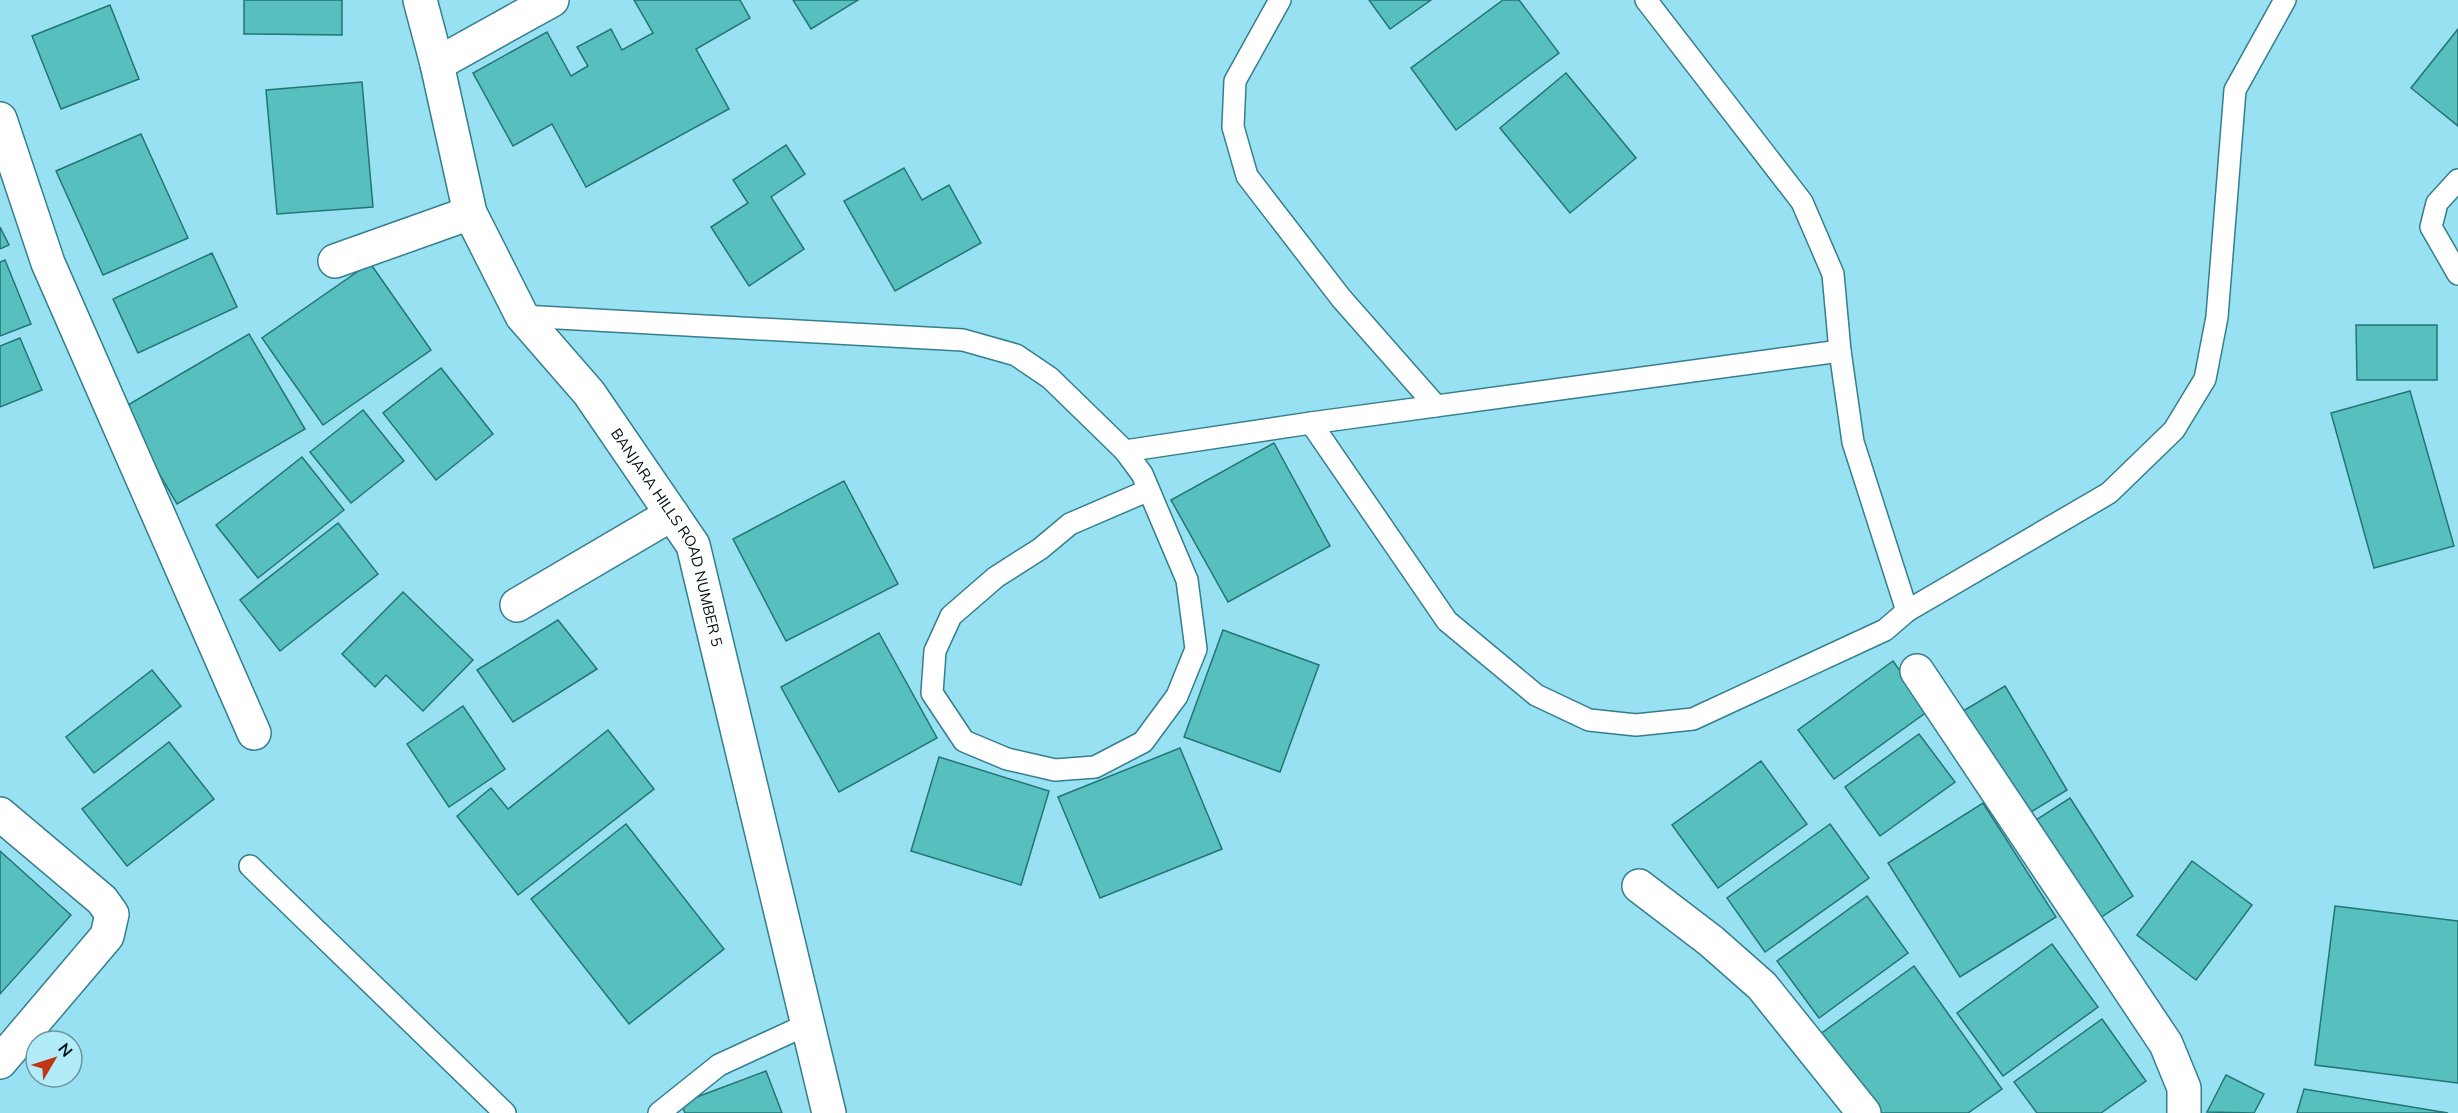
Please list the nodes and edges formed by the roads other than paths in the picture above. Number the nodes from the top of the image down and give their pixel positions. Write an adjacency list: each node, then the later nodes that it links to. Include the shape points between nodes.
1 (420, 0): 6 (street, BANJARA HILLS ROAD NUMBER 5)
2 (552, 0): 6 (street)
3 (1280, 0): 14 (lane, via 1235,81 1233,127 1247,176 1341,298)
4 (1646, 0): 13 (lane, via 1802,202 1833,274)
5 (2285, 0): 20 (lane, via 2235,90 2217,318 2205,379 2174,430 2109,493)
6 (437, 64): 9 (street, BANJARA HILLS ROAD NUMBER 5)
7 (0, 119): 22 (street, via 48,263)
8 (2458, 180): 11 (lane, via 2437,203 2431,227)
9 (470, 213): 10 (street); 12 (street, BANJARA HILLS ROAD NUMBER 5)
10 (335, 261)
11 (2458, 274)
12 (522, 316): 16 (lane, via 963,340 1016,355 1050,378); 18 (street, BANJARA HILLS ROAD NUMBER 5, via 589,393)
13 (1840, 351): 14 (lane); 20 (lane, via 1853,442)
14 (1436, 406): 15 (lane)
15 (1311, 423): 16 (lane); 20 (lane, via 1446,621 1536,695 1589,720 1636,725 1694,719 1885,630)
16 (1125, 451): 17 (lane)
17 (1149, 490): 17 (lane, via 1187,580 1196,649 1177,696 1143,741 1095,766 1055,770 1007,759 964,741 932,693 936,651 951,616 996,577 1070,524)
18 (672, 514): 19 (street); 26 (street, BANJARA HILLS ROAD NUMBER 5, via 693,545)
19 (517, 605)
20 (1907, 611)
21 (1917, 671): 32 (street, via 2166,1044 2184,1088)
22 (254, 733)
23 (0, 814): 27 (street, via 102,900 112,914 107,936)
24 (250, 866): 28 (lane)
25 (1639, 886): 31 (street, via 1762,986)
26 (808, 1024): 29 (lane, via 718,1065); 30 (street, BANJARA HILLS ROAD NUMBER 5)
27 (0, 1062)
28 (506, 1113)
29 (659, 1113)
30 (829, 1113)
31 (1864, 1113)
32 (2184, 1113)

